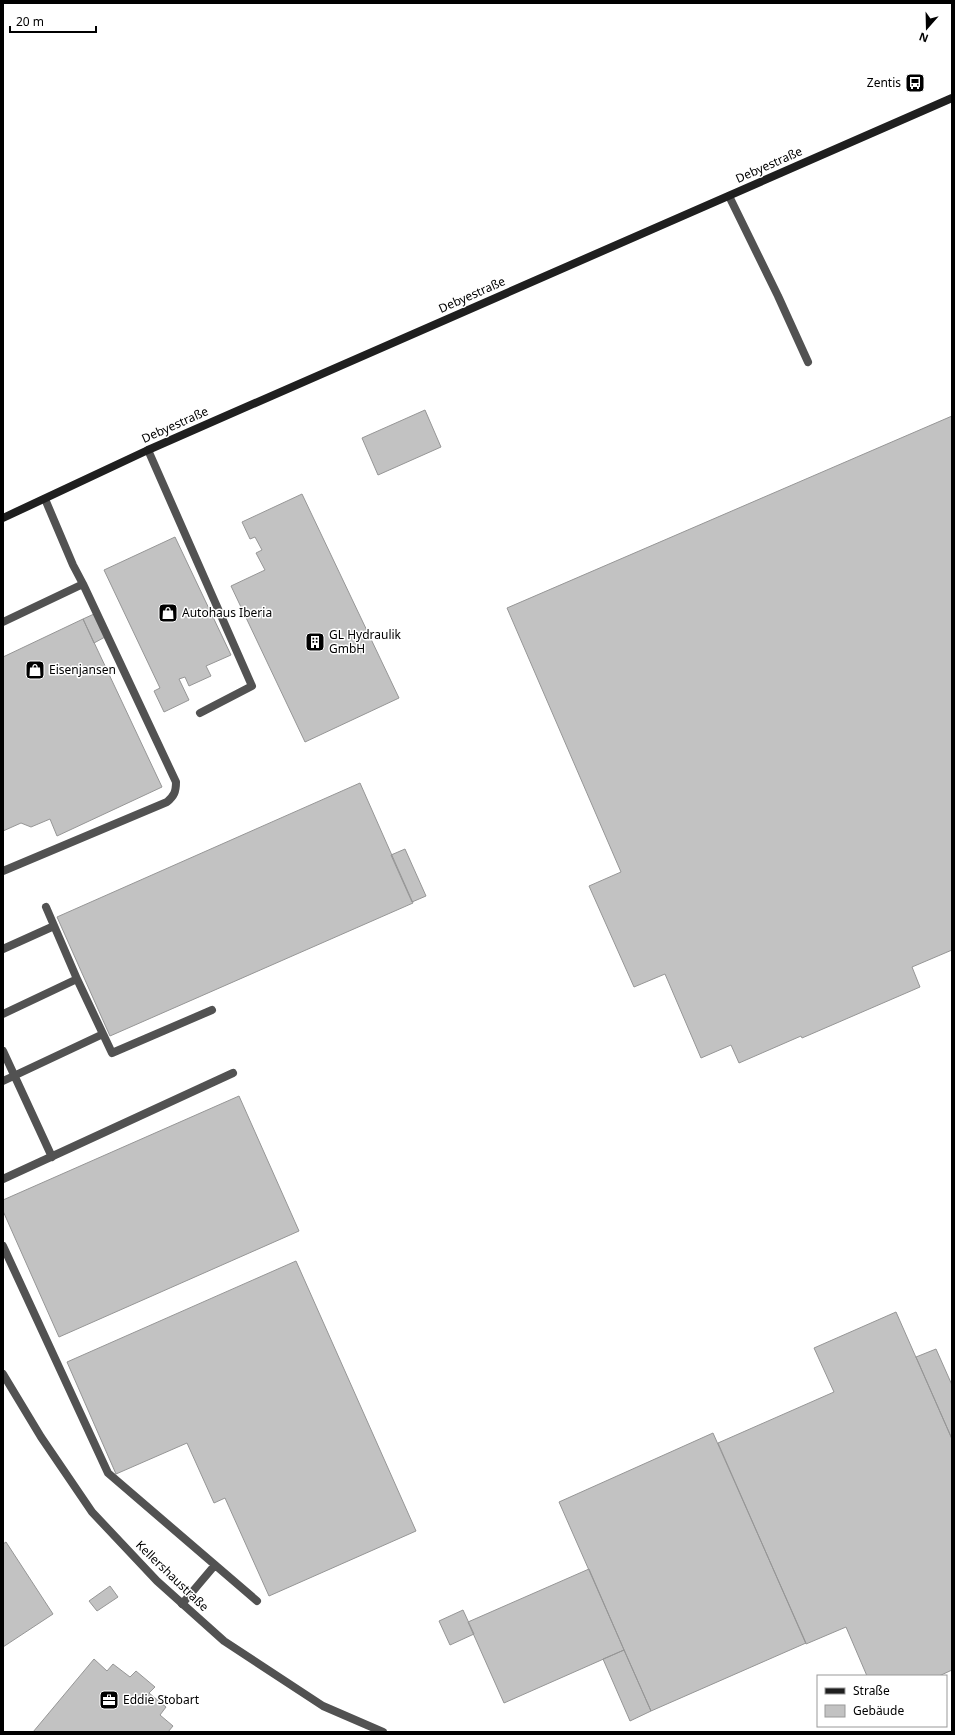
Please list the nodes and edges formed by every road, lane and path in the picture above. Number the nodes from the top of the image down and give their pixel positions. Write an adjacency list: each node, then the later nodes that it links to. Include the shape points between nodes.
1 (952, 98): 2 (main road, Debyestraße)
2 (729, 196): 3 (street); 4 (main road, Debyestraße)
3 (808, 362)
4 (148, 450): 5 (main road, Debyestraße); 9 (street, via 252,686)
5 (45, 499): 6 (main road, Debyestraße); 7 (street)
6 (3, 518)
7 (83, 584): 8 (street); 10 (street, via 176,782 176,790 167,802)
8 (3, 622)
9 (200, 713)
10 (3, 872)
11 (46, 908): 12 (street)
12 (54, 926): 13 (street); 14 (street)
13 (3, 949)
14 (77, 979): 16 (street); 17 (street)
15 (212, 1010): 17 (street, via 112,1053)
16 (3, 1014)
17 (103, 1034): 20 (street)
18 (3, 1051): 20 (street)
19 (233, 1073): 22 (street)
20 (15, 1076): 21 (street); 22 (street)
21 (3, 1081)
22 (52, 1157): 23 (street)
23 (3, 1179)
24 (3, 1246): 26 (street, via 108,1473)
25 (3, 1374): 28 (street, Kellershaustraße, via 41,1437 92,1512)
26 (215, 1565): 27 (street); 28 (street)
27 (257, 1601)
28 (182, 1604): 29 (street, Kellershaustraße, via 224,1641 322,1706)
29 (383, 1732)

